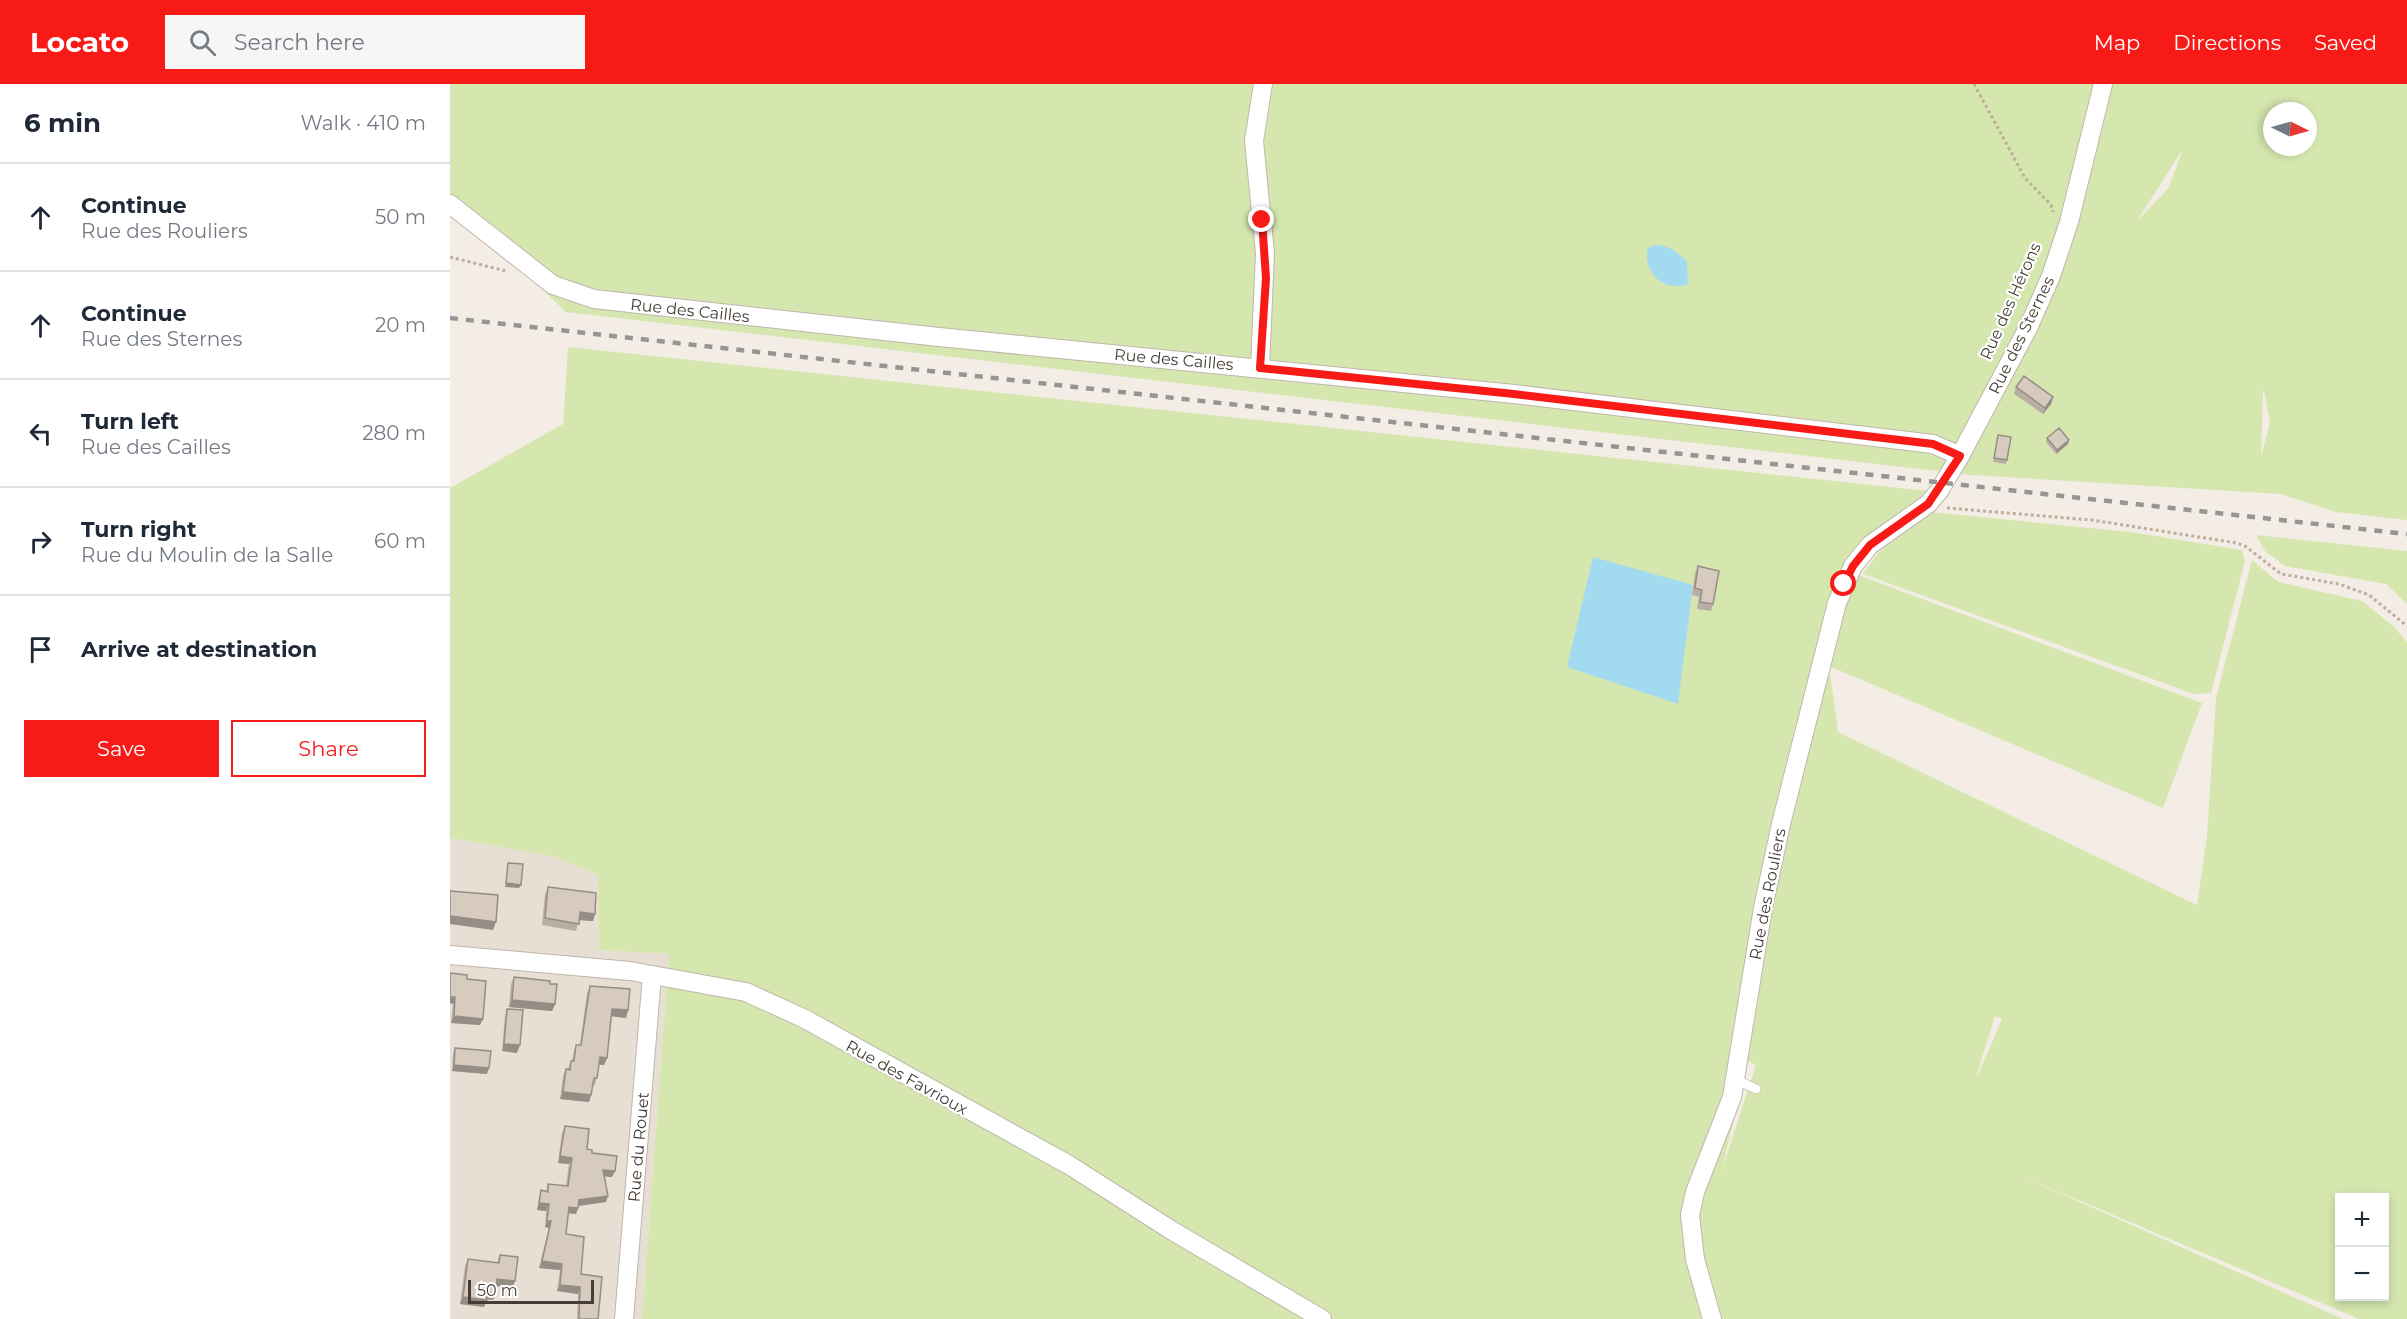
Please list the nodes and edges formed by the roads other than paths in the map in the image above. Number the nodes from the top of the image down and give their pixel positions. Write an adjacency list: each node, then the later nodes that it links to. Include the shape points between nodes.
1 (1263, 84): 4 (street, via 1254,141 1265,254)
2 (2103, 84): 5 (street, Rue des Sternes, via 2069,222 2051,276)
3 (450, 204): 4 (street, Rue des Cailles, via 514,263 564,290 621,303)
4 (1260, 368): 5 (street, Rue des Cailles, via 1933,444)
5 (1960, 456): 6 (street, Rue des Sternes)
6 (1928, 504): 9 (street, Rue des Rouliers, via 1870,545 1853,566 1837,603 1763,908)
7 (450, 955): 8 (street, Rue des Favrioux)
8 (652, 975): 11 (street, Rue du Rouet); 12 (street, Rue des Favrioux, via 746,992 805,1019 1069,1165)
9 (1735, 1079): 10 (lane); 13 (street, Rue des Rouliers, via 1690,1215 1695,1259)
10 (1756, 1089)
11 (624, 1319)
12 (1322, 1319)
13 (1712, 1319)

